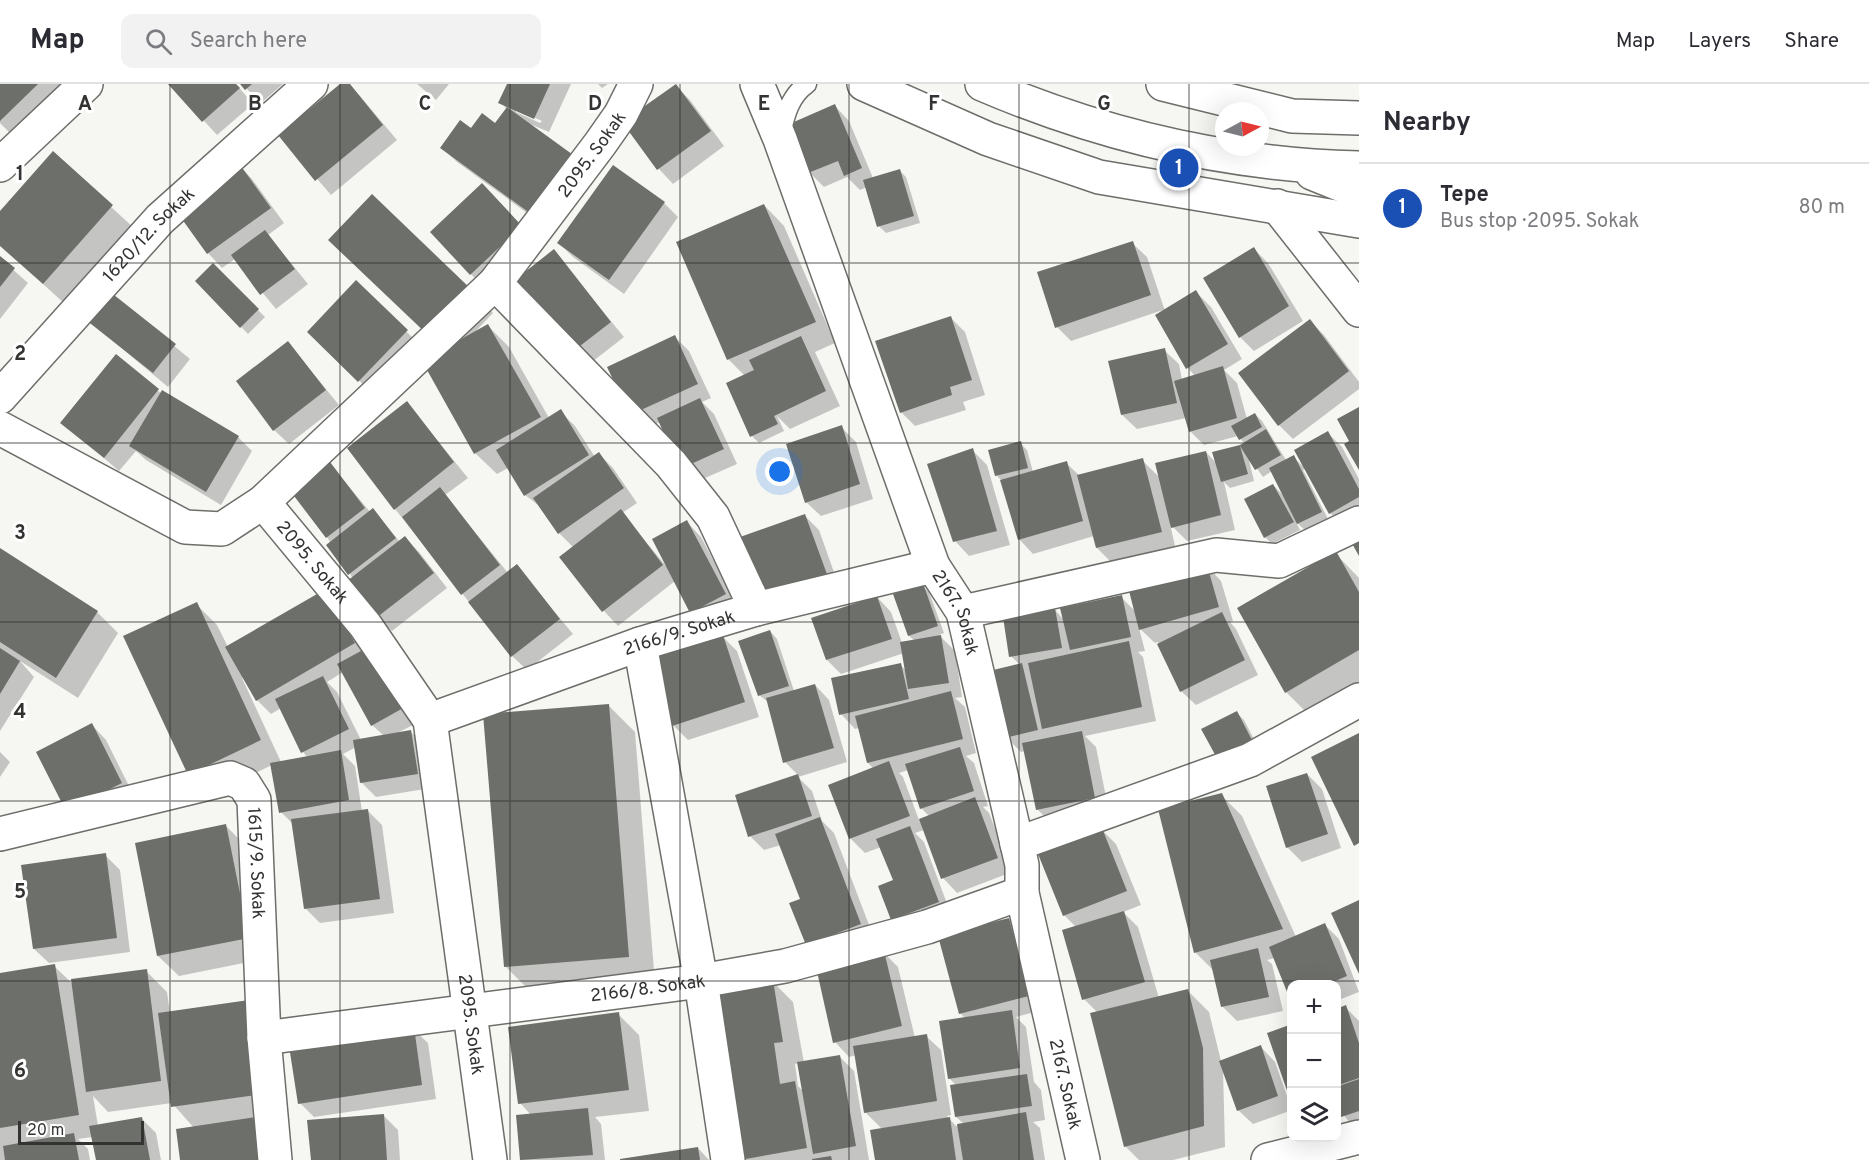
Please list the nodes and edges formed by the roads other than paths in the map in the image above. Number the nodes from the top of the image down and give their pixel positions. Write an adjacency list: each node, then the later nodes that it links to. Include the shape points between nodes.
1 (86, 84): 11 (street)
2 (311, 84): 19 (street, 1620/12. Sokak, via 160,219)
3 (636, 84): 17 (street, 2095. Sokak, via 600,144)
4 (757, 84): 10 (street, 2167. Sokak)
5 (807, 84): 10 (lane, via 785,114)
6 (864, 84): 15 (street, via 988,139 1099,177)
7 (982, 84): 12 (street, via 1035,107 1162,145)
8 (1163, 84): 9 (street, via 1292,116)
9 (1359, 118)
10 (780, 139): 23 (street, 2167. Sokak)
11 (0, 165)
12 (1297, 166): 13 (street); 14 (street)
13 (1359, 168)
14 (1359, 192)
15 (1277, 206): 16 (street); 18 (street)
16 (1359, 221)
17 (495, 283): 21 (street, 2095. Sokak); 24 (street, via 678,473 713,517)
18 (1359, 310)
19 (0, 398)
20 (0, 428): 21 (street, via 186,527 222,529)
21 (263, 502): 28 (street, 2095. Sokak, via 365,626)
22 (1359, 523): 25 (street, via 1279,561 1216,555)
23 (933, 566): 24 (street, 2166/9. Sokak); 25 (street, 2167. Sokak)
24 (756, 609): 26 (street, 2166/9. Sokak)
25 (963, 612): 30 (street, 2167. Sokak)
26 (640, 644): 28 (street, 2166/9. Sokak); 32 (street)
27 (1359, 700): 30 (street, via 1250,760)
28 (430, 720): 33 (street, 2095. Sokak)
29 (0, 834): 34 (street, 1615/9. Sokak, via 230,778 244,784 254,800)
30 (1017, 844): 31 (street, 2167. Sokak)
31 (1022, 893): 32 (street, 2166/8. Sokak, via 927,927 785,966); 39 (street, 2167. Sokak)
32 (701, 981): 33 (street, 2166/8. Sokak); 38 (street)
33 (471, 1011): 34 (street, 2166/8. Sokak); 37 (street, 2095. Sokak)
34 (264, 1038): 36 (street, 1615/9. Sokak)
35 (1359, 1137): 40 (street)
36 (275, 1160)
37 (490, 1160)
38 (728, 1160)
39 (1083, 1160)
40 (1268, 1160)

